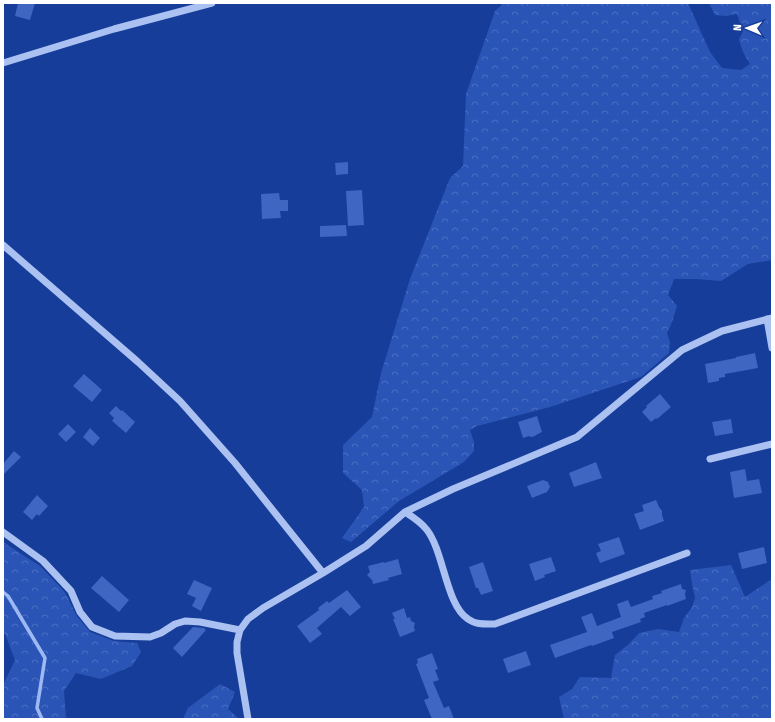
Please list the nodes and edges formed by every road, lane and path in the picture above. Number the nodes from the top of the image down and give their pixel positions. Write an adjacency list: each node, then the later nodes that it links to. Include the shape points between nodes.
1 (212, 3): 2 (street)
2 (3, 63)
3 (3, 245): 11 (street, via 180,401 235,463)
4 (770, 319): 5 (street); 8 (street, via 722,331 682,350 577,438 453,489)
5 (772, 348)
6 (772, 444): 7 (street)
7 (710, 459)
8 (405, 512): 10 (street, via 428,531 458,610 466,619 475,623 495,624); 11 (street, via 366,546)
9 (3, 532): 12 (street, via 43,560 70,591 80,612 92,627 115,636 150,638 185,621)
10 (687, 553)
11 (324, 573): 12 (street, via 264,608 248,619)
12 (240, 630): 13 (street, via 237,653)
13 (248, 719)

